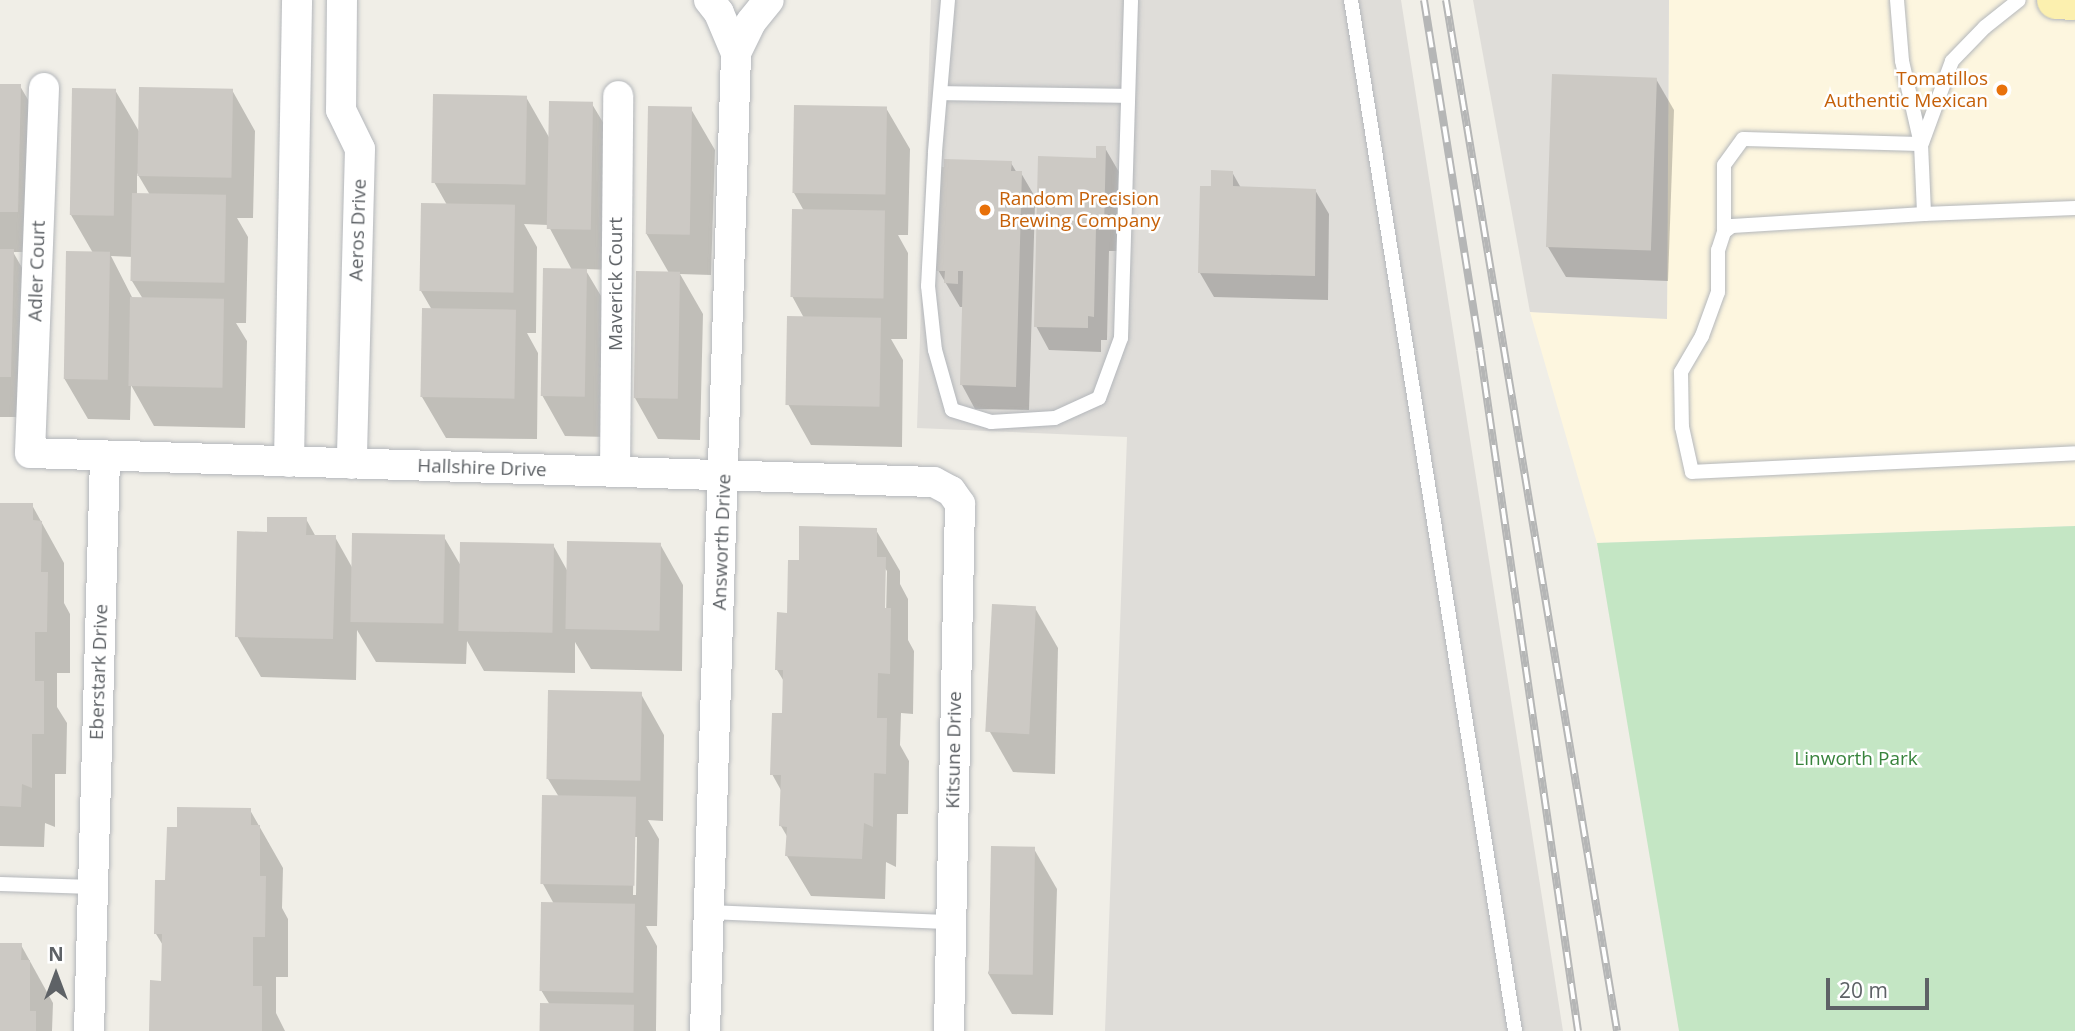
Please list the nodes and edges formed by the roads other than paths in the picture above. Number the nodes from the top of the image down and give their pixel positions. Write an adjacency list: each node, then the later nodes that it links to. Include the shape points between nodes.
1 (297, 0): 24 (street)
2 (342, 0): 25 (street, Aeros Drive, via 341,110 360,149)
3 (709, 0): 12 (street, Answorth Drive)
4 (769, 0): 12 (street, Answorth Drive, via 751,22)
5 (948, 0): 14 (lane)
6 (1131, 0): 16 (lane)
7 (1351, 0): 36 (lane)
8 (1897, 0): 17 (lane, via 1902,61)
9 (2019, 0): 17 (lane, via 1984,27 1952,61)
10 (2056, 0): 11 (main road)
11 (2075, 1)
12 (736, 53): 27 (street, Answorth Drive)
13 (44, 88): 21 (street, Adler Court)
14 (941, 93): 16 (lane); 16 (lane, via 929,286 935,350 952,410 992,422 1055,418 1099,398 1121,338)
15 (618, 96): 26 (street, Maverick Court)
16 (1128, 96)
17 (1921, 144): 19 (lane); 20 (lane, via 1743,139 1724,165)
18 (2075, 208): 19 (lane)
19 (1924, 214): 20 (lane, via 1732,226)
20 (1724, 232): 22 (lane, via 1718,250 1718,292 1702,337 1681,372 1682,427 1692,472)
21 (30, 453): 23 (street, Hallshire Drive)
22 (2075, 453)
23 (105, 457): 24 (street, Hallshire Drive); 30 (street, Eberstark Drive)
24 (289, 462): 25 (street, Hallshire Drive)
25 (352, 464): 26 (street, Hallshire Drive)
26 (615, 472): 27 (street, Hallshire Drive)
27 (724, 475): 28 (street, Hallshire Drive); 31 (street, Answorth Drive)
28 (934, 482): 32 (street, Kitsune Drive, via 951,491 960,505)
29 (0, 884): 30 (lane)
30 (93, 887): 33 (street, Eberstark Drive)
31 (710, 912): 32 (lane); 34 (street, Answorth Drive)
32 (950, 922): 35 (street, Kitsune Drive)
33 (89, 1031)
34 (705, 1031)
35 (949, 1031)
36 (1515, 1031)

